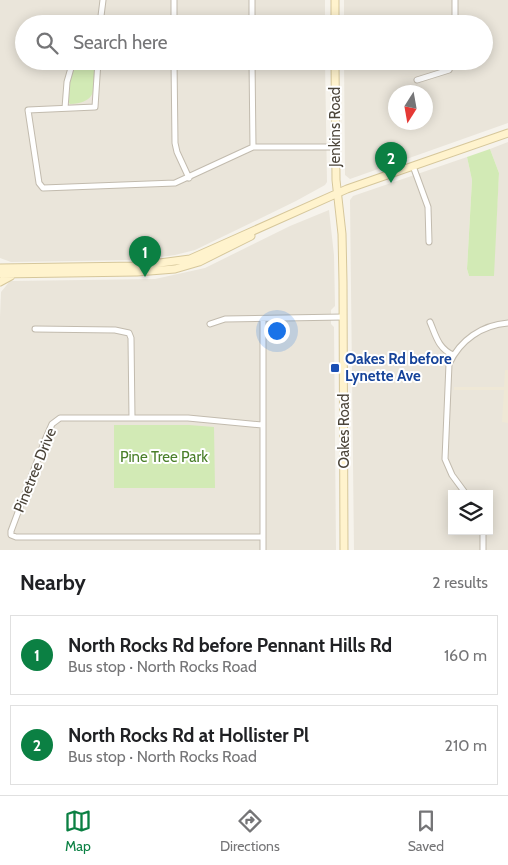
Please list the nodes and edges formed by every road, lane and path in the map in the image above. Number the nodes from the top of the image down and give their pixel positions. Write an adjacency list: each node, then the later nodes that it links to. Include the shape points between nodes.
1 (103, 0): 6 (street)
2 (174, 0): 7 (street)
3 (252, 0): 8 (street)
4 (335, 0): 9 (main road)
5 (456, 0): 10 (street)
6 (101, 15)
7 (174, 15)
8 (252, 15)
9 (335, 15)
10 (455, 15)
11 (69, 70): 18 (street)
12 (97, 70): 18 (street, via 95,107)
13 (174, 70): 23 (street, via 175,143)
14 (252, 70): 20 (street)
15 (335, 70): 21 (main road, Jenkins Road)
16 (449, 70): 17 (street)
17 (417, 80)
18 (64, 108): 23 (street, via 28,110 39,183 43,188 175,183)
19 (508, 133): 22 (main road)
20 (252, 147): 21 (street); 23 (street)
21 (335, 147): 24 (main road, Jenkins Road)
22 (413, 166): 24 (main road); 26 (street, via 428,207)
23 (189, 178)
24 (337, 193): 25 (main road); 31 (main road, Oakes Road, via 342,234)
25 (277, 221): 27 (main road, via 198,256 171,262 137,266); 29 (main road, via 199,262 175,269)
26 (428, 242)
27 (0, 268)
28 (0, 274): 29 (main road)
29 (16, 274): 30 (main road)
30 (0, 282)
31 (343, 317): 32 (street); 44 (main road, Oakes Road)
32 (263, 319): 35 (street, via 225,318); 39 (street)
33 (430, 322): 37 (street, via 439,344)
34 (508, 323): 37 (street, via 490,326 476,333)
35 (210, 324)
36 (34, 329): 38 (street, via 129,333)
37 (453, 355): 40 (street, via 448,372 445,459)
38 (132, 418): 39 (street, Pinetree Drive, via 188,418); 42 (street, Pinetree Drive, via 60,418 55,421 36,459 11,535)
39 (262, 425): 42 (street)
40 (463, 490)
41 (483, 535): 45 (street)
42 (263, 537): 43 (street)
43 (263, 550)
44 (344, 550)
45 (483, 550)

